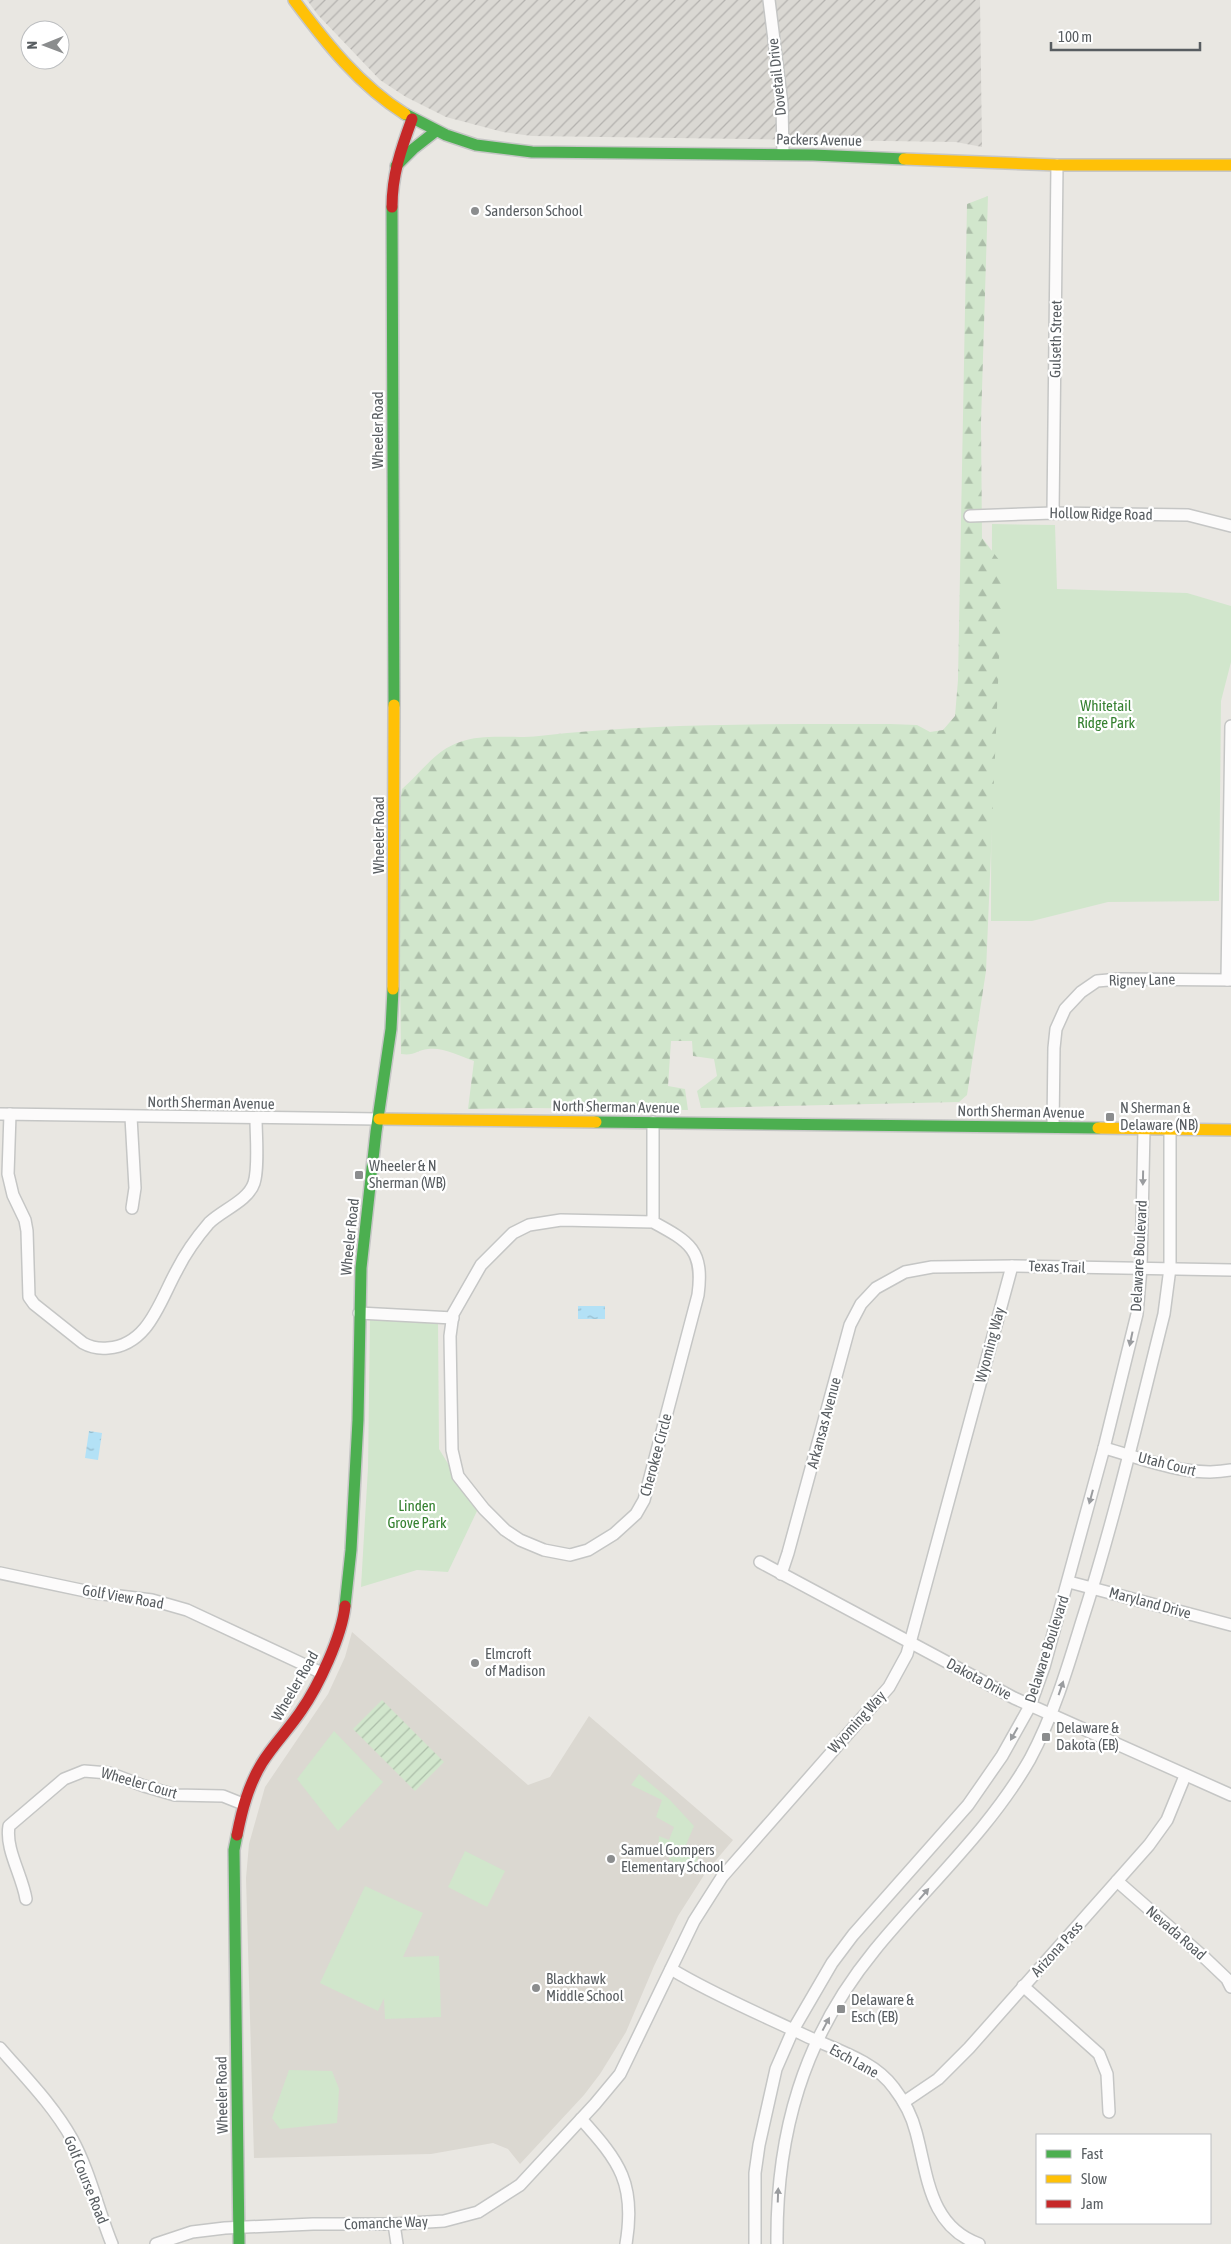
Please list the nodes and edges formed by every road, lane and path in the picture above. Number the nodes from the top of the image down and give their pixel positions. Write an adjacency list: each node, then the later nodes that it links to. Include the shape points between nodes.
1 (294, 0): 3 (street, Packers Avenue, via 361,81)
2 (769, 0): 5 (street, Dovetail Drive, via 782,104)
3 (412, 119): 4 (street, Packers Avenue); 8 (street, Wheeler Road)
4 (436, 131): 5 (street, Packers Avenue, via 477,145 532,152); 8 (street)
5 (783, 154): 6 (street, Packers Avenue)
6 (1057, 165): 7 (street, Packers Avenue); 9 (street, Gulseth Street)
7 (1231, 165)
8 (395, 167): 18 (street, Wheeler Road, via 392,240 393,995)
9 (1053, 513): 10 (street, Hollow Ridge Road); 11 (street, Hollow Ridge Road, via 1188,515)
10 (970, 516)
11 (1231, 526)
12 (1231, 726): 13 (street)
13 (1230, 843): 14 (street)
14 (1229, 980): 20 (street, Rigney Lane, via 1120,979 1097,981 1081,992 1065,1010 1056,1029)
15 (5, 1114): 16 (street, North Sherman Avenue); 17 (street, via 8,1174 27,1231 28,1292 34,1304 91,1347 120,1347 135,1339 144,1330 180,1264 209,1223 251,1190 255,1177)
16 (131, 1116): 17 (street, North Sherman Avenue); 24 (street, via 136,1188)
17 (256, 1119): 18 (street, North Sherman Avenue)
18 (379, 1119): 19 (street, North Sherman Avenue); 31 (street, Wheeler Road, via 361,1268)
19 (653, 1122): 20 (street, North Sherman Avenue); 25 (street)
20 (1053, 1127): 21 (street, North Sherman Avenue)
21 (1144, 1129): 22 (street, North Sherman Avenue); 27 (street, Delaware Boulevard, one-way to 27)
22 (1170, 1129): 23 (street, North Sherman Avenue); 28 (street, Delaware Boulevard)
23 (1231, 1130)
24 (132, 1208)
25 (653, 1222): 32 (street, Cherokee Circle, via 561,1220 529,1225 513,1233 481,1265); 32 (street, Cherokee Circle, via 681,1237 698,1256 701,1275 698,1295 644,1500 636,1514 614,1534 588,1550 570,1554 544,1550 520,1540 484,1509 458,1476 452,1450 450,1336)
26 (1012, 1266): 27 (street, Texas Trail); 30 (street, Texas Trail, via 932,1267 905,1272); 42 (street, Wyoming Way)
27 (1141, 1268): 28 (street, Texas Trail); 33 (street, Delaware Boulevard, one-way to 33, via 1137,1314)
28 (1170, 1268): 29 (street, Texas Trail); 34 (street, Delaware Boulevard, via 1164,1314)
29 (1231, 1270)
30 (885, 1282): 38 (street, Arkansas Avenue, via 865,1300 850,1325)
31 (359, 1313): 32 (street); 43 (street, Wheeler Road, via 358,1420 349,1577 338,1633)
32 (453, 1318)
33 (1104, 1448): 34 (street, Utah Court); 39 (street, Delaware Boulevard, one-way to 39)
34 (1128, 1455): 35 (street, Utah Court, via 1192,1472 1207,1474); 40 (street, Delaware Boulevard)
35 (1231, 1470)
36 (760, 1562): 38 (street, Dakota Drive)
37 (0, 1573): 43 (street, Golf View Road, via 102,1595 152,1600 187,1610)
38 (781, 1574): 42 (street, Dakota Drive)
39 (1069, 1582): 40 (street, Maryland Drive); 44 (street, Delaware Boulevard)
40 (1093, 1588): 41 (street, Maryland Drive); 45 (street, Delaware Boulevard, one-way to 40)
41 (1231, 1625)
42 (910, 1643): 44 (street, Dakota Drive); 51 (street, Wyoming Way, via 889,1687 722,1877 694,1921)
43 (322, 1674): 48 (street, Wheeler Road, via 302,1710 262,1763)
44 (1030, 1706): 45 (street, Dakota Drive); 54 (street, Delaware Boulevard, one-way to 54, via 1002,1756 968,1805 853,1935 832,1963)
45 (1051, 1715): 46 (street, Dakota Drive); 55 (street, Delaware Boulevard, one-way to 45, via 849,1985 873,1952 968,1844 1006,1794 1029,1759)
46 (1185, 1776): 47 (street, Dakota Drive); 49 (street, Arizona Pass, via 1167,1820)
47 (1231, 1795)
48 (243, 1804): 50 (street, Wheeler Court, via 223,1796 161,1792 97,1770 76,1773 64,1779 9,1826 8,1839); 61 (street, Wheeler Road, via 234,1850)
49 (1117, 1882): 52 (street, Arizona Pass); 53 (street, Nevada Road, via 1206,1959)
50 (26, 1899)
51 (671, 1969): 54 (street, Esch Lane); 59 (street, Wyoming Way, via 620,2074)
52 (1024, 1986): 57 (street, Arizona Pass, via 938,2079); 58 (street, via 1099,2054 1107,2074)
53 (1231, 1987)
54 (793, 2030): 55 (street, Esch Lane); 67 (street, Delaware Boulevard, via 776,2069 758,2146)
55 (818, 2041): 57 (street, Esch Lane, via 869,2066 890,2082); 68 (street, Delaware Boulevard, one-way to 55, via 782,2154 798,2090)
56 (0, 2048): 62 (street, Golf Course Road, via 34,2086 73,2141)
57 (904, 2102): 69 (street, Esch Lane, via 934,2201 947,2223 959,2235)
58 (1109, 2112)
59 (581, 2119): 60 (street, Comanche Way, via 520,2185 492,2205 458,2219); 66 (street, via 612,2155 627,2187 630,2220)
60 (394, 2224): 61 (street, Comanche Way); 65 (street)
61 (238, 2228): 63 (street, Comanche Way, via 192,2232); 64 (street, Wheeler Road)
62 (112, 2244)
63 (156, 2244)
64 (238, 2244)
65 (397, 2244)
66 (626, 2244)
67 (755, 2244)
68 (777, 2244)
69 (979, 2244)

